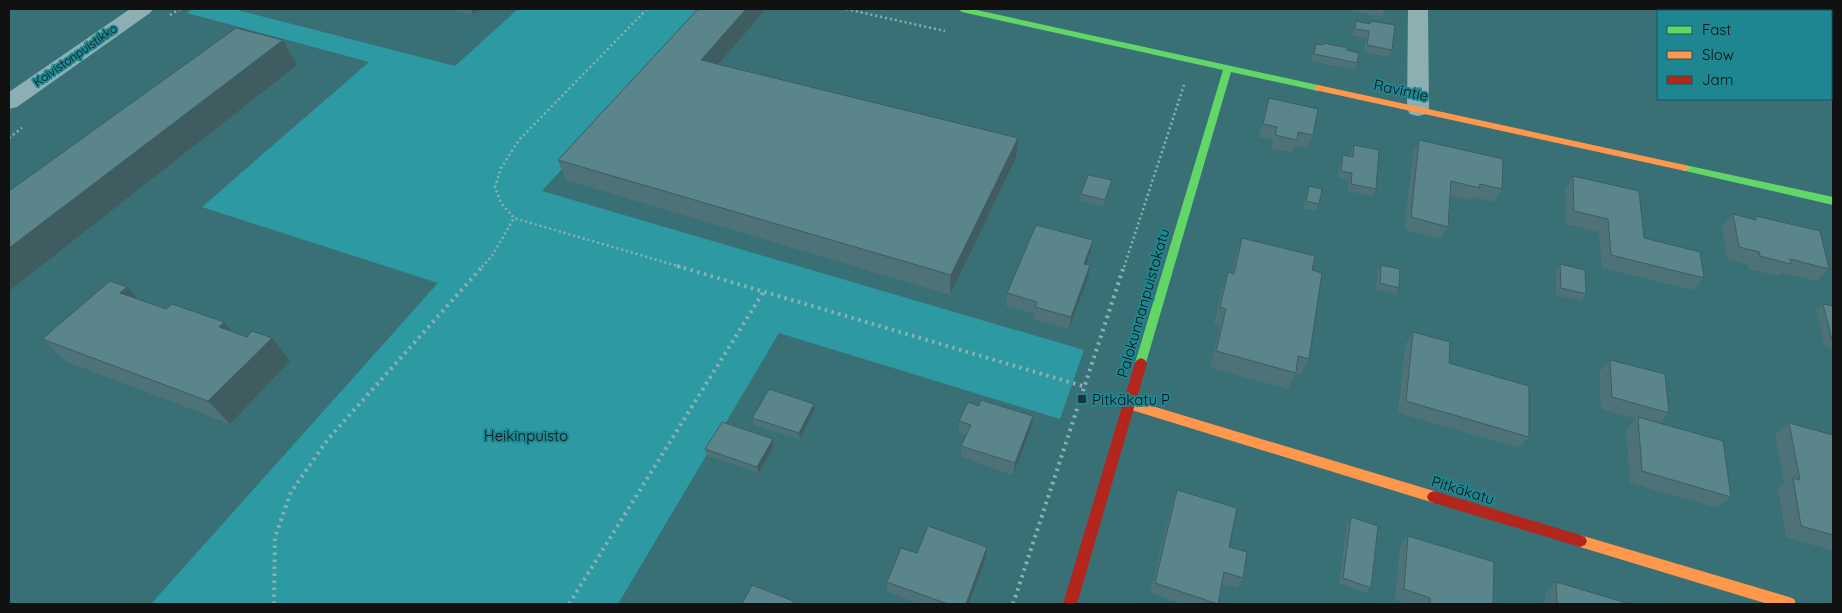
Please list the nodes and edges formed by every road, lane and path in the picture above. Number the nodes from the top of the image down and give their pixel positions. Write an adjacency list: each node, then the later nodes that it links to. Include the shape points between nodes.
1 (143, 9): 7 (street, Koivistonpuistikko)
2 (648, 9): 10 (path, via 519,140 500,168 495,187 501,203)
3 (962, 9): 5 (street, Ravintie)
4 (1418, 9): 8 (street)
5 (1193, 60): 6 (street, Ravintie); 12 (path)
6 (1228, 67): 8 (street, Ravintie); 13 (street, Palokunnanpuistokatu)
7 (9, 102)
8 (1418, 109): 9 (street, Ravintie)
9 (1833, 202)
10 (514, 218): 11 (path); 14 (path, via 492,256 328,439 291,492 274,537)
11 (764, 291): 12 (path); 15 (path)
12 (1086, 387): 16 (path)
13 (1129, 404): 17 (street, Palokunnanpuistokatu); 18 (street, Pitkäkatu)
14 (274, 604)
15 (569, 604)
16 (1013, 604)
17 (1070, 604)
18 (1789, 604)

